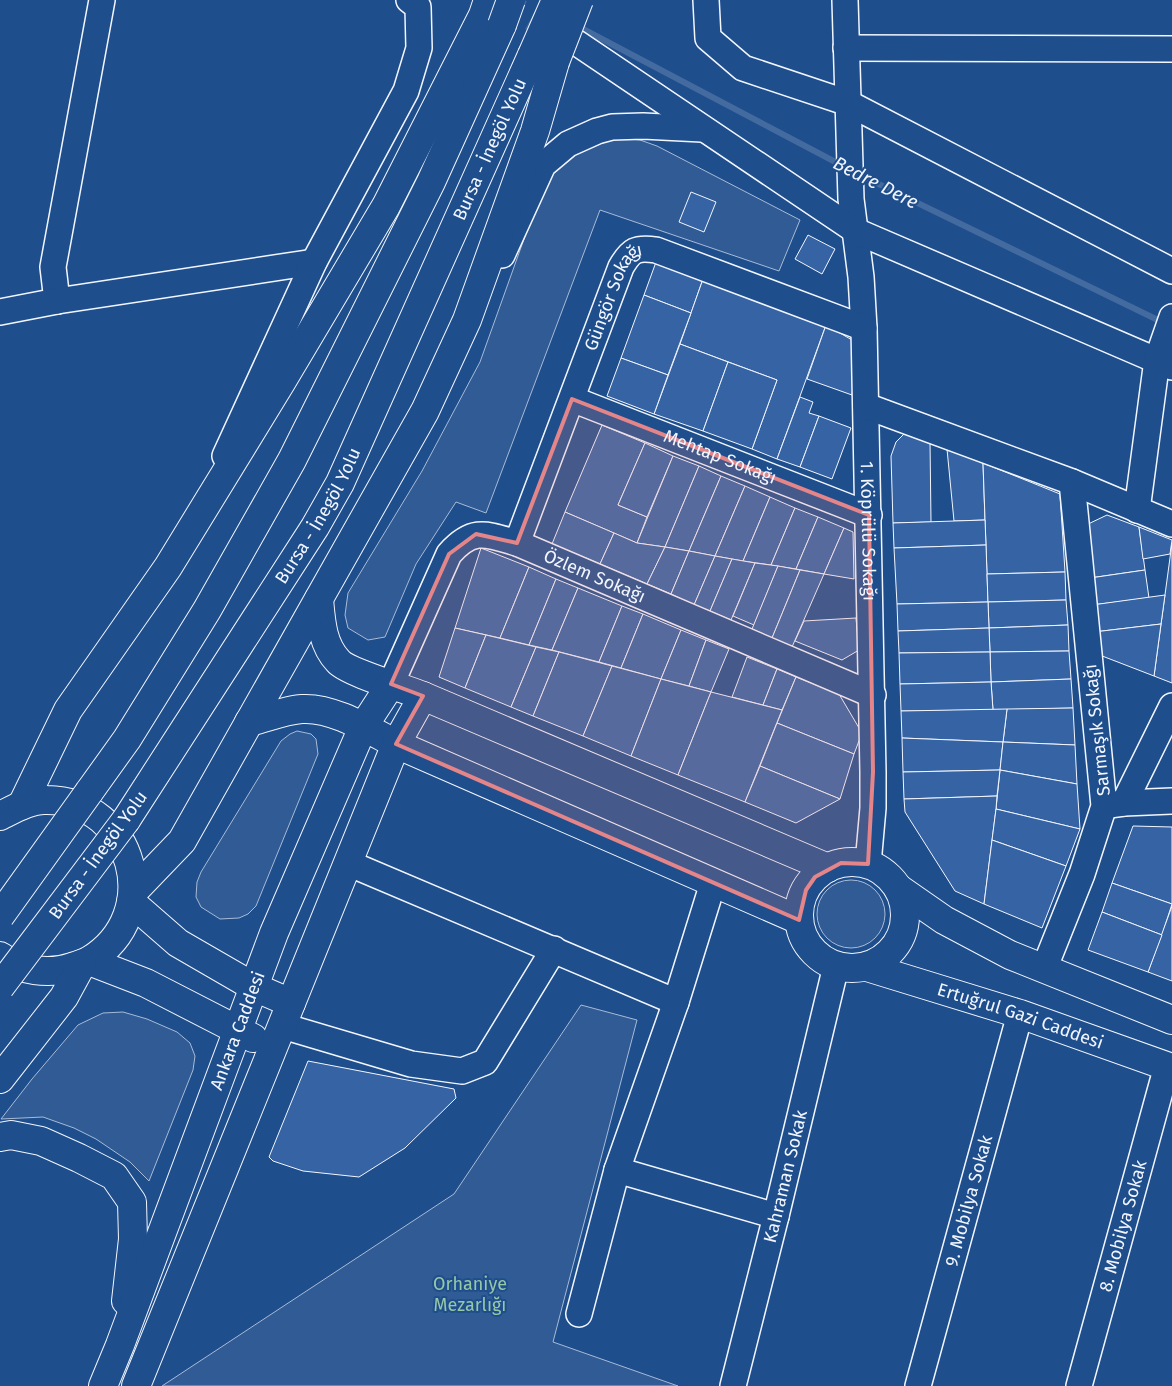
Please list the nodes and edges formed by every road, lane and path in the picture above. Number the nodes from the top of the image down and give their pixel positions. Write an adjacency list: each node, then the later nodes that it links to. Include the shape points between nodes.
1 (100, 0): 17 (street, via 53,267)
2 (409, 0): 15 (street, via 418,6 419,48 406,91)
3 (556, 0): 11 (main road, Bursa - İnegöl Yolu, bridge)
4 (578, 0): 11 (main road, bridge)
5 (706, 0): 12 (street, via 708,38 743,68)
6 (845, 0): 9 (street, 1. Köprülü Sokağı)
7 (496, 10): 29 (main road, via 386,206); 48 (main road, bridge, via 431,182 292,460 207,610 127,739)
8 (576, 43): 13 (street)
9 (846, 48): 10 (street); 12 (street, 1. Köprülü Sokağı)
10 (1172, 49)
11 (543, 59): 18 (main road, via 535,131); 56 (main road, Bursa - İnegöl Yolu, bridge, via 340,483 310,535 126,820)
12 (848, 113): 14 (street, 1. Köprülü Sokağı, via 851,199); 16 (street)
13 (704, 129): 14 (street); 18 (street, via 612,127 583,136 555,154 543,165 491,279)
14 (856, 231): 21 (street, 1. Köprülü Sokağı); 22 (street)
15 (314, 262): 17 (street); 29 (street)
16 (1172, 271)
17 (57, 300): 19 (street)
18 (473, 302): 31 (main road, via 424,411)
19 (0, 312)
20 (1172, 317): 22 (street)
21 (864, 328): 23 (street, Güngör Sokağı, via 656,250 636,250 628,255 621,267); 24 (street, 1. Köprülü Sokağı)
22 (1164, 358): 26 (street)
23 (572, 399): 27 (street, Mehtap Sokağı); 30 (street, Güngör Sokağı)
24 (866, 406): 25 (street); 27 (street, 1. Köprülü Sokağı)
25 (1072, 482): 26 (street); 40 (street, Sarmaşık Sokağı)
26 (1137, 510): 28 (street)
27 (868, 515): 33 (street, 1. Köprülü Sokağı)
28 (1172, 524)
29 (189, 534): 41 (main road, via 68,710)
30 (517, 543): 32 (street, Özlem Sokağı, via 476,534 449,554); 33 (street, Özlem Sokağı)
31 (319, 599): 32 (main road, via 327,643 339,662); 36 (main road)
32 (391, 684): 34 (main road); 37 (main road, Ankara Caddesi)
33 (873, 695): 43 (street, 1. Köprülü Sokağı)
34 (423, 696): 38 (main road, Ankara Caddesi); 44 (main road)
35 (1172, 706): 40 (street)
36 (249, 722): 37 (main road, via 301,709 322,710); 47 (main road, via 182,841)
37 (363, 727): 38 (main road); 57 (main road, Ankara Caddesi, via 295,882)
38 (396, 744): 42 (main road, Ankara Caddesi); 45 (main road)
39 (1172, 801): 40 (street)
40 (1114, 804): 55 (street, Sarmaşık Sokağı)
41 (8, 811): 47 (main road, via 45,800 74,804 99,817 118,837 130,864)
42 (348, 862): 50 (street); 61 (main road, Ankara Caddesi)
43 (868, 864): 44 (main road, via 841,863); 46 (main road, via 880,869)
44 (828, 868): 49 (main road, via 815,877 806,890 800,904)
45 (713, 883): 49 (main road); 58 (street)
46 (898, 888): 54 (main road, via 906,919 902,935 882,960); 55 (main road, via 974,937)
47 (132, 897): 52 (main road, via 126,919 111,943); 57 (main road, via 178,943)
48 (0, 916)
49 (800, 920): 53 (main road, via 803,935 811,948)
50 (554, 949): 58 (street); 61 (street, via 485,1062 462,1071 411,1064)
51 (0, 956): 52 (main road, via 35,971 63,970)
52 (86, 962): 62 (main road, via 146,983); 64 (main road, via 64,997)
53 (836, 966): 54 (main road); 67 (street, Kahraman Sokak)
54 (867, 967): 59 (main road, Ertuğrul Gazi Caddesi)
55 (1044, 969): 60 (main road)
56 (0, 987)
57 (254, 987): 61 (main road); 62 (main road, Ankara Caddesi)
58 (676, 1002): 66 (street)
59 (1020, 1014): 63 (main road, Ertuğrul Gazi Caddesi); 73 (street, 9. Mobilya Sokak)
60 (1172, 1020)
61 (282, 1025): 62 (main road); 71 (main road, Ankara Caddesi)
62 (238, 1031): 69 (main road, Ankara Caddesi)
63 (1169, 1067): 74 (street, 8. Mobilya Sokak)
64 (0, 1079)
65 (0, 1137): 69 (main road, via 11,1135 41,1141 79,1158 114,1176 132,1202 133,1239)
66 (617, 1170): 67 (street); 68 (street)
67 (776, 1216): 72 (street, Kahraman Sokak)
68 (579, 1314)
69 (120, 1345): 70 (main road, Ankara Caddesi)
70 (103, 1386)
71 (136, 1386)
72 (733, 1386)
73 (918, 1386)
74 (1079, 1386)

